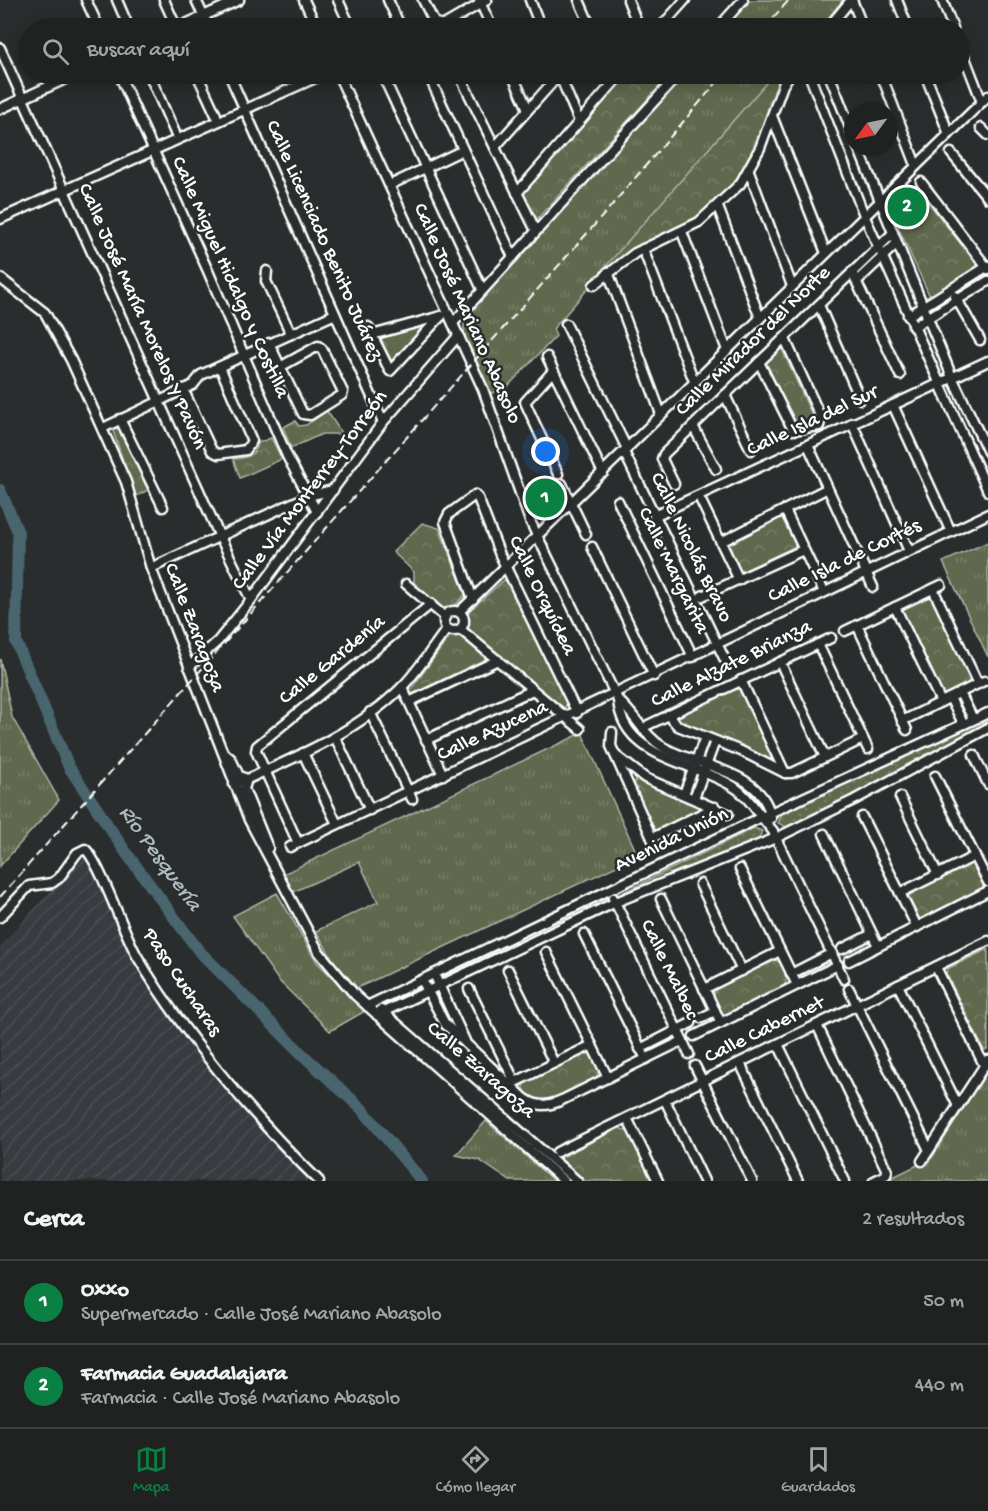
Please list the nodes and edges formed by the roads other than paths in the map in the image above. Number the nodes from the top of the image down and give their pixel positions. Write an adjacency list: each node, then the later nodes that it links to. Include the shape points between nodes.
1 (86, 0): 20 (street)
2 (117, 0): 21 (street)
3 (164, 0): 22 (street)
4 (196, 0): 19 (street)
5 (239, 0): 19 (street)
6 (304, 0): 24 (street)
7 (338, 0): 25 (street)
8 (388, 0): 26 (street)
9 (423, 0): 27 (street)
10 (530, 0): 30 (street)
11 (579, 0): 31 (street)
12 (628, 0): 32 (street)
13 (743, 0): 34 (street)
14 (852, 0): 35 (street); 36 (street)
15 (897, 0): 37 (street)
16 (942, 0): 38 (street)
17 (482, 1): 28 (street); 29 (street)
18 (680, 2): 33 (street)
19 (204, 16): 23 (street)
20 (94, 18)
21 (125, 18)
22 (172, 18)
23 (198, 18)
24 (312, 18)
25 (346, 18)
26 (396, 18)
27 (432, 18)
28 (454, 18)
29 (488, 18)
30 (537, 18)
31 (587, 18)
32 (635, 18)
33 (668, 18)
34 (727, 18)
35 (837, 18)
36 (859, 18)
37 (904, 18)
38 (949, 18)
39 (0, 48): 61 (street, Calle José María Morelos Y Pavón)
40 (970, 67): 62 (street)
41 (55, 84): 61 (street)
42 (124, 84): 75 (street, Calle Miguel Hidalgo y Costilla)
43 (153, 84): 71 (street)
44 (202, 84): 67 (street)
45 (234, 84): 64 (street, Calle Licenciado Benito Juárez)
46 (301, 84): 64 (street)
47 (343, 84): 83 (street, Calle José Mariano Abasolo)
48 (387, 84): 80 (street)
49 (433, 84): 76 (street)
50 (464, 84): 74 (street)
51 (516, 84): 65 (street)
52 (550, 84): 65 (street)
53 (563, 84): 69 (street)
54 (611, 84): 69 (street)
55 (670, 84): 91 (street)
56 (784, 84): 68 (street)
57 (813, 84): 89 (street)
58 (833, 84): 66 (street)
59 (885, 84): 79 (street)
60 (929, 84): 72 (street)
61 (23, 99): 63 (street); 84 (street, Calle José María Morelos Y Pavón)
62 (985, 99): 72 (street)
63 (0, 109)
64 (245, 109): 75 (street); 114 (street, Calle Licenciado Benito Juárez)
65 (528, 110): 74 (street)
66 (844, 112)
67 (216, 115)
68 (772, 116): 81 (street); 97 (street)
69 (579, 121): 85 (street)
70 (981, 128): 73 (street)
71 (175, 134)
72 (949, 134): 79 (street)
73 (988, 135)
74 (495, 147): 85 (street)
75 (154, 150): 84 (street); 128 (street, Calle Miguel Hidalgo y Costilla)
76 (463, 150): 80 (street); 98 (street)
77 (951, 153): 86 (street)
78 (862, 156): 87 (street)
79 (916, 165): 87 (street)
80 (426, 168): 83 (street); 109 (street)
81 (749, 171): 88 (street); 108 (street)
82 (921, 182): 100 (street)
83 (390, 185): 115 (street, Calle José Mariano Abasolo)
84 (64, 190): 90 (street); 142 (street, Calle José María Morelos Y Pavón)
85 (517, 193): 91 (street)
86 (988, 198)
87 (879, 201): 89 (street); 93 (street)
88 (717, 207): 92 (street); 117 (street)
89 (864, 216): 95 (street); 97 (street)
90 (0, 219)
91 (536, 231): 98 (street)
92 (682, 232): 96 (street); 127 (street)
93 (892, 234): 94 (street); 95 (street, Calle Mirador del Norte)
94 (896, 244): 99 (street, Calle Mirador del Norte); 113 (street)
95 (878, 246): 99 (street); 103 (street, Calle Mirador del Norte)
96 (643, 249): 102 (street); 137 (street)
97 (826, 253): 108 (street)
98 (513, 256): 109 (street)
99 (882, 256): 105 (street, Calle Mirador del Norte); 116 (street)
100 (988, 267): 110 (street)
101 (267, 271): 122 (street, via 266,281)
102 (608, 272): 107 (street); 144 (street)
103 (852, 272): 105 (street); 112 (street, Calle Mirador del Norte)
104 (0, 278): 149 (street, Calle Zaragoza, via 49,319)
105 (857, 281): 135 (street)
106 (988, 281): 111 (street)
107 (594, 285)
108 (792, 286): 117 (street)
109 (482, 289): 119 (street)
110 (951, 291): 111 (street); 113 (street)
111 (958, 300): 118 (street); 125 (street)
112 (819, 305): 124 (street, Calle Mirador del Norte); 141 (street)
113 (924, 309): 116 (street); 118 (street)
114 (335, 314): 122 (street); 146 (street, Calle Licenciado Benito Juárez)
115 (444, 314): 115 (street, via 391,370 387,370 370,331); 119 (street, Calle José Mariano Abasolo)
116 (908, 316): 121 (street)
117 (760, 318): 127 (street)
118 (929, 319): 121 (street); 136 (street)
119 (453, 323): 123 (street, Calle José Mariano Abasolo)
120 (566, 324): 152 (street, Calle Nicolás Bravo)
121 (913, 327): 138 (street)
122 (291, 334): 126 (street)
123 (459, 335): 146 (street, Calle Vía Monterrey-Torreón); 173 (street, Calle José Mariano Abasolo)
124 (785, 339): 131 (street, Calle Mirador del Norte); 131 (street, via 821,422 816,427 794,432)
125 (980, 340)
126 (268, 343): 128 (street); 132 (street)
127 (727, 350): 137 (street)
128 (245, 356): 133 (street); 162 (street, Calle Miguel Hidalgo y Costilla)
129 (547, 357): 134 (street)
130 (988, 361): 136 (street, Calle Isla del Sur)
131 (759, 362): 140 (street, Calle Mirador del Norte)
132 (280, 367): 132 (street, via 305,415 342,396 318,346)
133 (220, 368): 139 (street, via 201,375); 139 (street, via 252,441 246,450 218,454 212,451)
134 (553, 371): 155 (street); 156 (street, via 525,402)
135 (900, 375)
136 (952, 377): 138 (street, Calle Isla del Sur); 153 (street)
137 (694, 381): 144 (street)
138 (938, 384): 143 (street, Calle Isla del Sur); 161 (street)
139 (183, 389): 142 (street)
140 (724, 395): 148 (street, Calle Mirador del Norte); 151 (street)
141 (860, 399)
142 (158, 400): 145 (street); 174 (street, Calle José María Morelos Y Pavón)
143 (893, 405): 147 (street, Calle Isla del Sur); 171 (street)
144 (661, 414): 152 (street)
145 (120, 419): 149 (street); 166 (street)
146 (383, 422): 160 (street, Calle Vía Monterrey-Torreón)
147 (852, 423): 150 (street, Calle Isla del Sur); 178 (street)
148 (693, 426): 154 (street); 158 (street, Calle Mirador del Norte, via 662,457)
149 (103, 428): 180 (street, Calle Zaragoza, via 126,482)
150 (808, 445): 159 (street); 170 (street, Calle Isla del Sur)
151 (751, 450)
152 (625, 451): 155 (street); 170 (street, Calle Nicolás Bravo)
153 (988, 452)
154 (716, 469)
155 (603, 473): 165 (street)
156 (558, 474)
157 (562, 484): 165 (street)
158 (674, 484)
159 (826, 489): 167 (street); 181 (street)
160 (333, 490): 162 (street); 168 (street, Calle Vía Monterrey-Torreón)
161 (988, 491)
162 (308, 496): 168 (street, Calle Miguel Hidalgo y Costilla); 174 (street)
163 (618, 501): 200 (street, Calle Margarita)
164 (700, 501): 175 (street)
165 (571, 504): 172 (street); 173 (street)
166 (163, 507)
167 (784, 510): 175 (street); 177 (street)
168 (317, 512): 188 (street, Calle Vía Monterrey-Torreón)
169 (988, 514): 171 (street, Calle Isla de Cortés)
170 (654, 516): 199 (street, Calle Nicolás Bravo)
171 (951, 532): 178 (street, Calle Isla de Cortés)
172 (586, 534)
173 (539, 536): 179 (street); 210 (street, Calle José Mariano Abasolo)
174 (220, 537): 180 (street); 188 (street, Calle José María Morelos Y Pavón)
175 (721, 542): 182 (street)
176 (592, 547): 205 (street)
177 (803, 550): 182 (street); 185 (street)
178 (909, 551): 181 (street, Calle Isla de Cortés)
179 (507, 566): 187 (street); 187 (street, Calle Orquídea, via 476,495 449,514 445,522); 215 (street, Calle Orquídea)
180 (151, 568): 204 (street, Calle Zaragoza)
181 (866, 571): 184 (street); 185 (street, Calle Isla de Cortés)
182 (739, 580): 186 (street)
183 (406, 584): 189 (street)
184 (873, 586)
185 (824, 592): 199 (street, Calle Isla de Cortés)
186 (702, 596)
187 (473, 599): 191 (street)
188 (251, 600): 204 (street, Calle Vía Monterrey-Torreón, via 218,640)
189 (431, 604): 192 (street); 240 (street, Calle Gardenía, via 257,746)
190 (896, 607): 193 (street, Calle Alzate Brianza); 209 (street, Calle Alzate Brianza, via 937,587 981,683); 213 (street)
191 (459, 612): 192 (street); 195 (street, via 465,620)
192 (445, 616): 194 (street)
193 (857, 625): 196 (street, Calle Alzate Brianza); 220 (street)
194 (447, 628): 195 (street); 207 (street)
195 (460, 629): 201 (street)
196 (845, 631)
197 (831, 638): 198 (street, Calle Alzate Brianza)
198 (819, 644): 203 (street, Calle Alzate Brianza); 229 (street)
199 (714, 646): 200 (street, Calle Azucena); 202 (street, Calle Nicolás Bravo)
200 (693, 657): 205 (street, Calle Azucena)
201 (498, 660): 208 (street); 212 (street)
202 (725, 660)
203 (780, 662): 206 (street, Calle Alzate Brianza); 237 (street)
204 (189, 666): 233 (street, Calle Zaragoza)
205 (654, 676): 210 (street, Calle Azucena)
206 (741, 681): 217 (street, Calle Alzate Brianza); 241 (street)
207 (402, 687): 212 (street); 214 (street)
208 (532, 690): 218 (street); 230 (street)
209 (960, 693): 211 (street); 219 (street)
210 (617, 697): 215 (street, Calle Azucena); 238 (street, Calle José Mariano Abasolo, via 619,711 640,741 663,757)
211 (950, 698): 213 (street); 221 (street)
212 (409, 702): 230 (street)
213 (941, 702): 220 (street)
214 (370, 712): 227 (street); 250 (street)
215 (577, 713): 218 (street, Calle Azucena)
216 (988, 713): 219 (street, Avenida Unión)
217 (668, 715): 222 (street, Calle Alzate Brianza); 228 (street, via 678,726)
218 (566, 718): 224 (street); 242 (street, Calle Azucena)
219 (973, 719): 221 (street, Avenida Unión)
220 (902, 721): 225 (street)
221 (963, 723): 255 (street, Avenida Unión)
222 (648, 725)
223 (988, 728): 260 (street, Avenida Unión, via 854,800)
224 (580, 729)
225 (907, 730)
226 (612, 732): 235 (street, via 610,742)
227 (335, 737): 234 (street); 254 (street)
228 (705, 737): 231 (street); 238 (street)
229 (863, 739): 232 (street); 237 (street)
230 (426, 740): 242 (street)
231 (715, 741): 239 (street); 241 (street)
232 (868, 749)
233 (221, 751): 244 (street, via 231,759 239,776); 247 (street, Calle Zaragoza)
234 (303, 753): 240 (street); 259 (street)
235 (615, 754): 249 (street, via 645,778); 262 (street)
236 (974, 755): 246 (street)
237 (825, 757): 241 (street)
238 (695, 765): 239 (street, Calle José Mariano Abasolo); 249 (street)
239 (705, 769): 245 (street, Calle José Mariano Abasolo); 248 (street, Calle José Mariano Abasolo); 252 (street)
240 (265, 771): 244 (street); 259 (street, Calle Azucena, via 294,845)
241 (785, 773)
242 (443, 775): 250 (street, Calle Azucena)
243 (935, 776): 264 (street)
244 (247, 779): 247 (street); 265 (street, via 244,789)
245 (743, 780): 248 (street); 255 (street, Calle José Mariano Abasolo)
246 (988, 784)
247 (234, 785): 265 (street, Calle Zaragoza)
248 (737, 789): 258 (street, Calle José Mariano Abasolo)
249 (684, 794): 252 (street)
250 (410, 795): 254 (street, Calle Azucena)
251 (900, 797): 267 (street)
252 (694, 798): 253 (street)
253 (715, 807): 256 (street); 262 (street)
254 (370, 810): 259 (street, Calle Azucena)
255 (770, 813): 258 (street, Avenida Unión); 260 (street, Calle José Mariano Abasolo)
256 (728, 814)
257 (862, 817): 272 (street)
258 (761, 818): 260 (street, Calle José Mariano Abasolo); 270 (street, Avenida Unión)
259 (337, 824)
260 (774, 834): 274 (street, Avenida Unión); 284 (street, Calle José Mariano Abasolo)
261 (824, 834): 278 (street)
262 (652, 837): 263 (street)
263 (657, 847)
264 (975, 856): 267 (street); 268 (street)
265 (271, 865): 301 (street, Calle Zaragoza, via 324,959 355,995)
266 (740, 869): 282 (street)
267 (938, 875): 272 (street)
268 (988, 882)
269 (700, 884): 289 (street)
270 (610, 891): 274 (street, Calle Malbec); 290 (street, Avenida Unión)
271 (988, 891): 276 (street)
272 (900, 893): 276 (street)
273 (661, 899): 298 (street)
274 (616, 902): 294 (street, Avenida Unión); 311 (street, Calle Malbec)
275 (0, 917): 334 (street, Paso Cucharas, via 29,886 52,883 59,878 77,853 85,849 137,956 161,994 237,1092)
276 (917, 927): 280 (street)
277 (584, 934): 317 (street)
278 (873, 934): 280 (street); 281 (street)
279 (988, 941): 287 (street, Calle Cabernet)
280 (878, 946): 285 (street)
281 (842, 949)
282 (780, 951): 289 (street); 291 (street)
283 (546, 952): 315 (street)
284 (832, 953): 286 (street, Calle José Mariano Abasolo); 291 (street)
285 (849, 961)
286 (838, 965): 292 (street, Calle José Mariano Abasolo); 295 (street)
287 (936, 967): 296 (street, Calle Cabernet); 322 (street)
288 (508, 970): 320 (street)
289 (741, 971): 298 (street)
290 (434, 974): 293 (street, Avenida Unión); 294 (street)
291 (791, 974): 295 (street)
292 (844, 979)
293 (422, 980): 300 (street); 301 (street, Avenida Unión)
294 (439, 985): 300 (street, Avenida Unión); 316 (street)
295 (797, 986): 309 (street)
296 (898, 986): 303 (street, Calle Cabernet); 328 (street)
297 (470, 989): 326 (street)
298 (704, 989): 304 (street)
299 (849, 989): 303 (street)
300 (427, 990): 302 (street, Avenida Unión); 316 (street, via 444,1024)
301 (370, 1004): 305 (street, Calle Zaragoza)
302 (398, 1004): 305 (street, Avenida Unión); 307 (street)
303 (857, 1005): 310 (street, Calle Cabernet); 330 (street)
304 (715, 1011): 306 (street); 309 (street)
305 (380, 1013): 307 (street, Calle Zaragoza); 332 (street, Calle Zaragoza)
306 (701, 1018)
307 (397, 1022): 332 (street, Calle Zaragoza)
308 (691, 1023): 311 (street)
309 (721, 1023): 312 (street)
310 (817, 1025): 314 (street, Calle Cabernet); 342 (street, via 887,1173)
311 (677, 1030): 313 (street, Calle Malbec); 317 (street)
312 (694, 1036)
313 (682, 1041): 318 (street, Calle Malbec); 319 (street)
314 (778, 1044): 321 (street, Calle Cabernet); 341 (street)
315 (592, 1045): 320 (street); 324 (street)
316 (468, 1047): 326 (street)
317 (640, 1048): 319 (street)
318 (689, 1054)
319 (646, 1059): 324 (street)
320 (554, 1063): 326 (street)
321 (740, 1063): 325 (street, Calle Cabernet); 340 (street)
322 (986, 1063): 328 (street)
323 (695, 1066): 325 (street)
324 (608, 1078): 326 (street, via 548,1105 529,1102)
325 (703, 1081): 327 (street, Calle Cabernet); 339 (street)
326 (512, 1083)
327 (665, 1100): 329 (street, Calle Cabernet); 338 (street)
328 (958, 1106): 330 (street)
329 (627, 1118): 331 (street, Calle Cabernet); 337 (street)
330 (929, 1150): 333 (street)
331 (557, 1152)
332 (544, 1157): 335 (street, Calle Zaragoza); 336 (street, Calle Zaragoza)
333 (922, 1161)
334 (319, 1181)
335 (564, 1181)
336 (578, 1181)
337 (658, 1181)
338 (704, 1181)
339 (752, 1181)
340 (798, 1181)
341 (845, 1181)
342 (874, 1181)

